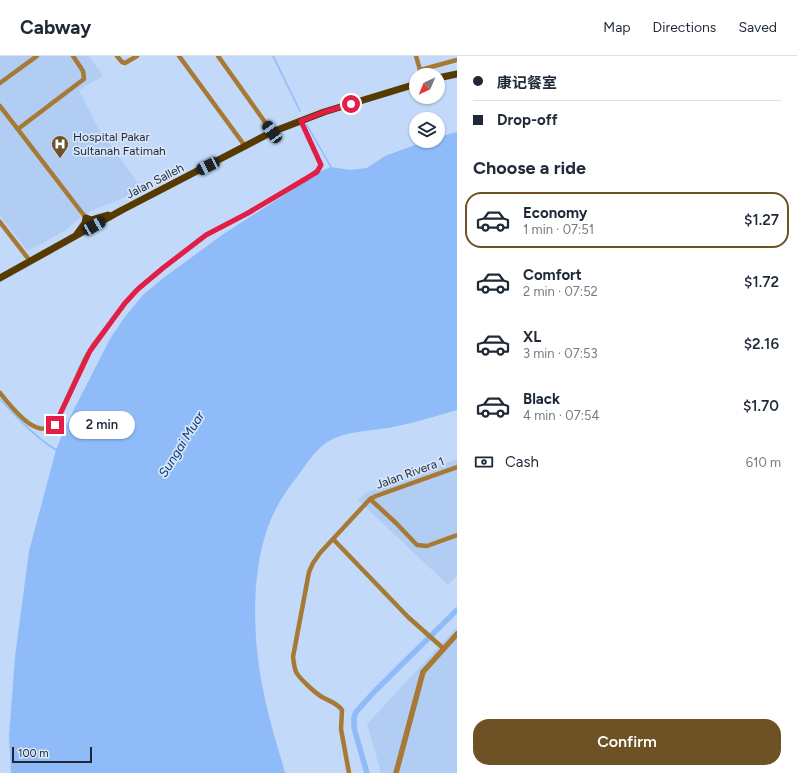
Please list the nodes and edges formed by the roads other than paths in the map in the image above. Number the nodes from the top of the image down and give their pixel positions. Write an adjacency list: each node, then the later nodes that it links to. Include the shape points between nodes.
1 (36, 56): 13 (street)
2 (73, 56): 17 (street, via 83,71 84,79)
3 (117, 56): 4 (street, via 122,62)
4 (137, 56)
5 (179, 56): 19 (street)
6 (218, 56): 18 (street)
7 (416, 56): 9 (street)
8 (457, 60): 10 (street)
9 (418, 68)
10 (434, 68)
11 (457, 74): 12 (main road)
12 (445, 77)
13 (0, 83)
14 (409, 85): 16 (main road, Jalan Salleh)
15 (0, 106): 17 (street)
16 (301, 121): 18 (main road, Jalan Salleh); 26 (street, via 321,165 319,170 206,235 138,289 90,351 55,425 44,429 31,425)
17 (18, 129): 21 (street)
18 (272, 132): 19 (main road, Jalan Salleh)
19 (245, 146): 20 (main road, Jalan Salleh)
20 (117, 213): 21 (main road, via 91,220); 23 (main road, Jalan Salleh)
21 (86, 218): 23 (main road, via 85,224)
22 (0, 222): 24 (street)
23 (74, 237): 24 (main road, Jalan Salleh)
24 (30, 261): 25 (main road, Jalan Salleh)
25 (0, 278)
26 (0, 393)
27 (457, 467): 28 (street, Jalan Rivera 1)
28 (370, 500): 29 (street, via 417,545 427,546); 30 (street)
29 (457, 535)
30 (333, 539): 32 (street, via 427,635); 33 (street, via 320,553 309,572 294,651 294,666 300,678 321,697 335,703 342,710 341,730)
31 (457, 634): 32 (street)
32 (444, 649): 34 (street, via 423,672)
33 (349, 773)
34 (396, 773)

